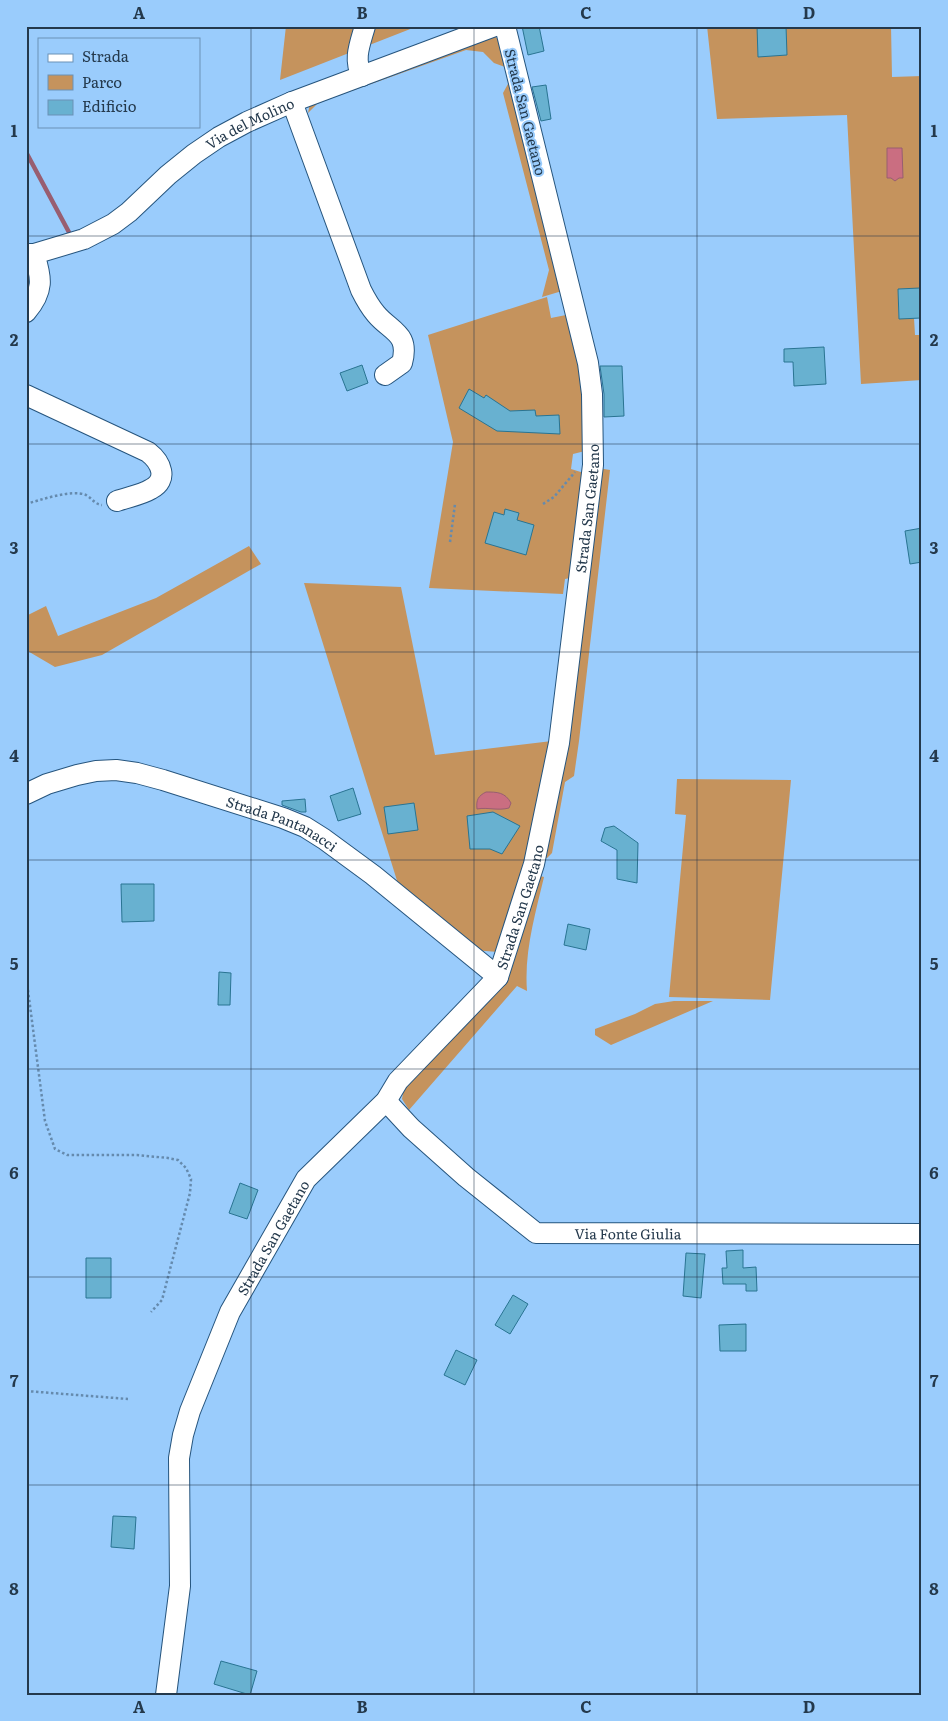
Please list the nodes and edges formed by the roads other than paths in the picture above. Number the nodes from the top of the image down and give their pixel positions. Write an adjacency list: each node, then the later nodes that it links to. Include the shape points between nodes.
1 (365, 26): 4 (street, via 357,54)
2 (495, 26): 4 (street, Via del Molino)
3 (505, 26): 12 (street, Strada San Gaetano, via 517,52 588,363 594,426 593,465 559,743 534,864)
4 (362, 76): 5 (street, Via del Molino)
5 (292, 102): 6 (street, Via del Molino, via 219,137 168,175 113,224 84,239); 8 (street, via 361,290 376,315 396,330 404,344 402,362)
6 (30, 254): 7 (street, via 39,270 41,282 34,303)
7 (26, 312)
8 (385, 375)
9 (26, 395): 10 (street, via 156,458 163,473 159,483 152,489)
10 (117, 501)
11 (26, 794): 12 (street, Strada Pantanacci, via 77,775 116,770 162,780 305,826 352,859)
12 (498, 976): 13 (street, Strada San Gaetano, via 398,1081)
13 (386, 1100): 14 (street, Via Fonte Giulia, via 411,1128 466,1177 536,1233); 15 (street, Strada San Gaetano, via 306,1179 230,1312 190,1411 179,1458 180,1586)
14 (922, 1234)
15 (166, 1695)

